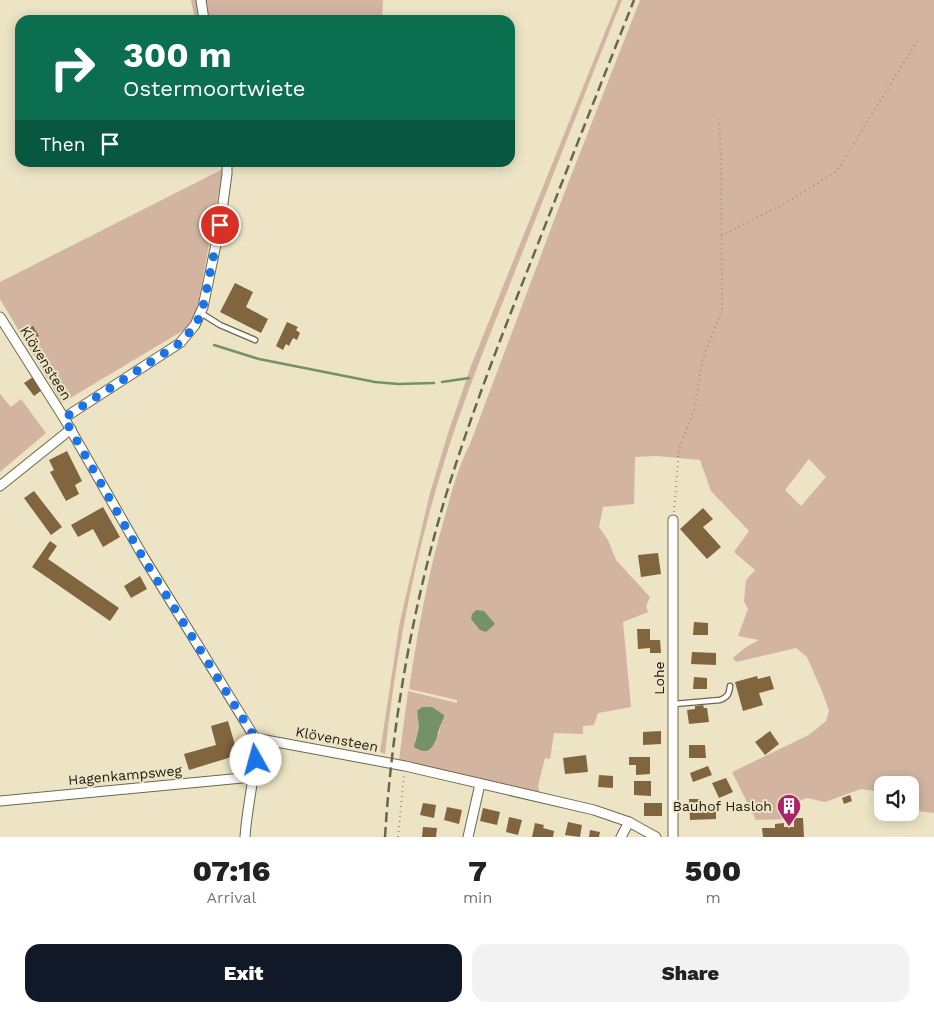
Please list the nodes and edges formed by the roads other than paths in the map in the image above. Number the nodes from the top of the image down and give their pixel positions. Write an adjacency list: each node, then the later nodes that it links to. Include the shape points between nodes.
1 (201, 0): 2 (street)
2 (203, 15)
3 (227, 167): 4 (street, via 220,225)
4 (201, 313): 6 (lane); 7 (street, via 196,325 180,343)
5 (0, 316): 7 (street, Klövensteen)
6 (255, 340)
7 (64, 418): 8 (street, Klövensteen)
8 (70, 429): 9 (street); 13 (street, Klövensteen, via 142,556)
9 (0, 486)
10 (673, 520): 12 (street, Lohe)
11 (730, 686): 12 (lane, via 729,694 720,700)
12 (673, 704): 22 (street, Lohe)
13 (255, 738): 14 (street); 15 (street, Klövensteen, via 405,766)
14 (253, 777): 16 (street, Hagenkampsweg); 18 (street)
15 (480, 784): 17 (street, Klövensteen, via 594,810); 19 (street)
16 (0, 801)
17 (628, 822): 20 (street); 21 (street, Klövensteen)
18 (245, 837)
19 (468, 837)
20 (621, 837)
21 (656, 837)
22 (673, 837)

